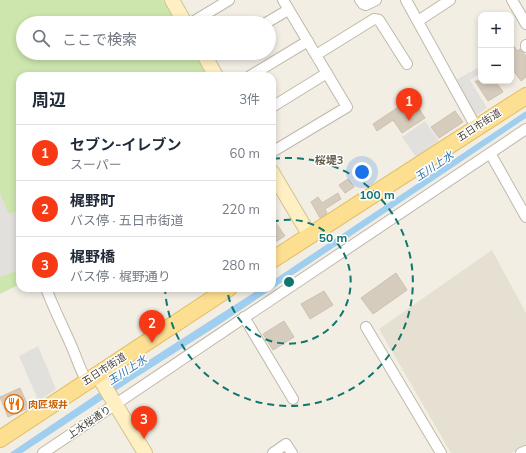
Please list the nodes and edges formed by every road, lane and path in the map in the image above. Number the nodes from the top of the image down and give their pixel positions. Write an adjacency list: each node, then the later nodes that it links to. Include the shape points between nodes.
1 (172, 0): 11 (street)
2 (229, 0): 9 (street)
3 (283, 0): 10 (street)
4 (360, 0): 5 (street, via 366,5)
5 (376, 0)
6 (406, 0): 14 (street)
7 (450, 0): 14 (street)
8 (512, 0): 15 (street)
9 (219, 3): 12 (street)
10 (288, 10): 13 (street); 16 (street)
11 (182, 16)
12 (201, 16)
13 (276, 17)
14 (418, 21): 25 (street)
15 (526, 24)
16 (308, 41): 17 (street); 21 (street)
17 (316, 55): 19 (street, via 374,19 379,20); 22 (street)
18 (210, 60): 20 (street)
19 (407, 64)
20 (214, 72)
21 (257, 72)
22 (327, 73): 24 (street); 27 (street, via 347,107)
23 (526, 96): 25 (main road, 五日市街道)
24 (276, 105)
25 (476, 127): 31 (main road, 五日市街道)
26 (526, 129): 28 (street, 上水桜通り)
27 (276, 150)
28 (490, 153): 30 (street); 35 (street, 上水桜通り)
29 (276, 179): 31 (street)
30 (526, 215)
31 (310, 236): 32 (main road, 五日市街道)
32 (276, 257)
33 (47, 292): 37 (street, via 83,374)
34 (223, 292): 37 (main road, 五日市街道)
35 (244, 317): 38 (street); 39 (street, 上水桜通り)
36 (366, 327): 46 (street)
37 (96, 380): 39 (street); 40 (main road, 五日市街道)
38 (293, 399)
39 (114, 402): 42 (street, 上水桜通り); 43 (street)
40 (0, 438)
41 (526, 451): 47 (street)
42 (43, 453)
43 (145, 453)
44 (273, 453): 45 (street, via 286,444)
45 (292, 453)
46 (441, 453)
47 (521, 453)

